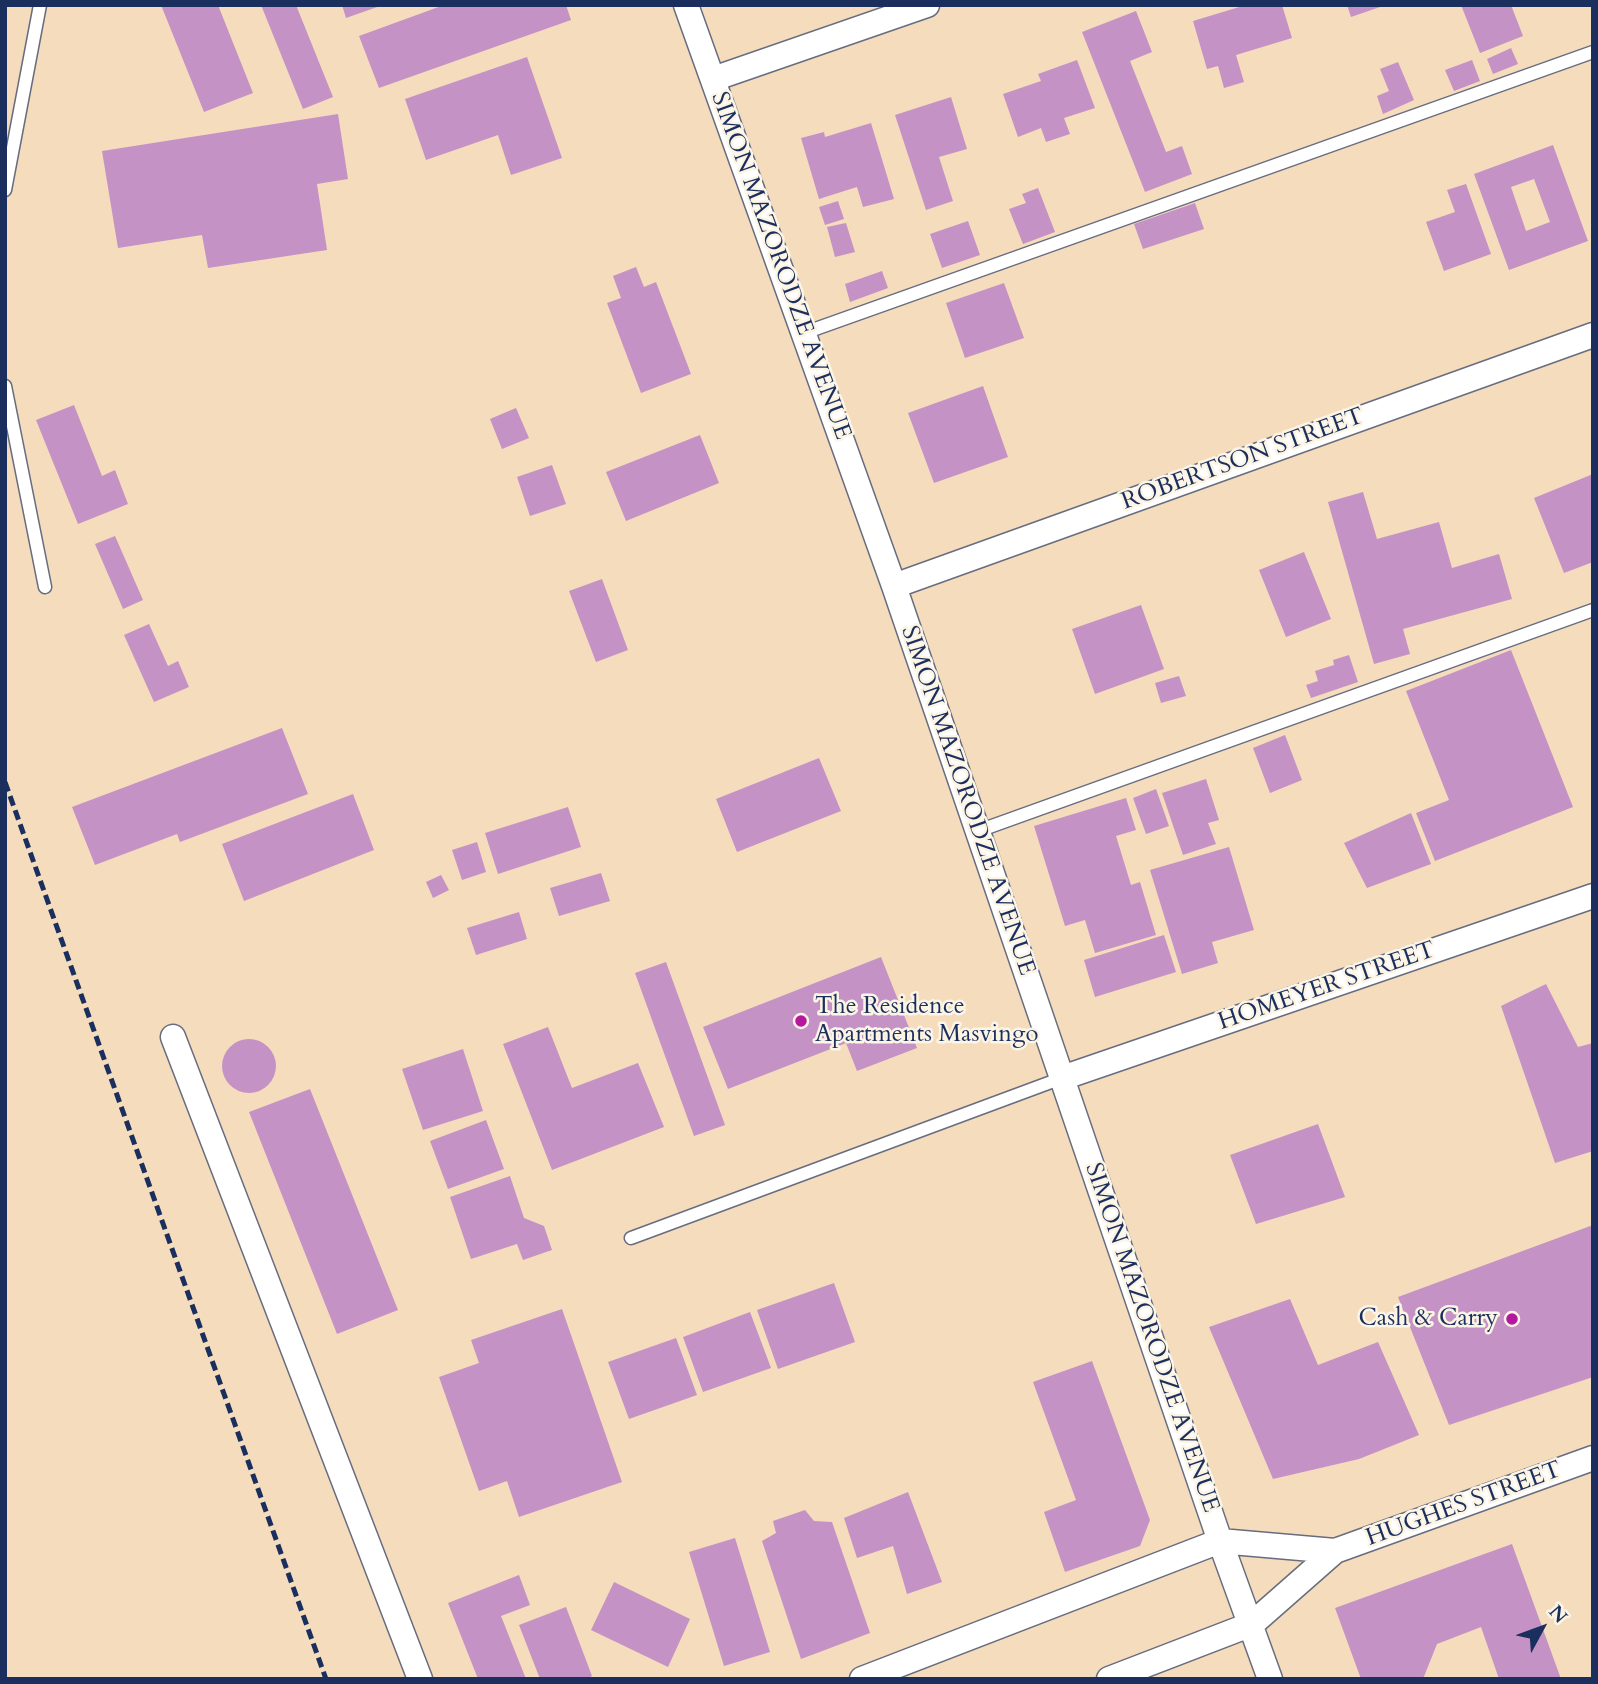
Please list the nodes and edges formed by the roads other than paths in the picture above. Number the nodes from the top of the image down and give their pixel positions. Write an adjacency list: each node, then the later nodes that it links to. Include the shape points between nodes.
1 (40, 5): 6 (lane)
2 (686, 5): 5 (street, SIMON MAZORODZE AVENUE)
3 (927, 5): 5 (street)
4 (1593, 52): 7 (lane)
5 (713, 79): 7 (street, SIMON MAZORODZE AVENUE)
6 (5, 190)
7 (804, 333): 10 (street, SIMON MAZORODZE AVENUE)
8 (1593, 335): 10 (street, ROBERTSON STREET)
9 (5, 386): 11 (lane)
10 (894, 586): 13 (street, SIMON MAZORODZE AVENUE)
11 (45, 587)
12 (1593, 610): 13 (lane)
13 (978, 831): 16 (street, SIMON MAZORODZE AVENUE)
14 (1593, 896): 16 (street, HOMEYER STREET)
15 (173, 1037): 22 (street)
16 (1062, 1078): 17 (lane); 19 (street, SIMON MAZORODZE AVENUE)
17 (631, 1238)
18 (1593, 1458): 20 (street, HUGHES STREET)
19 (1220, 1541): 20 (street); 21 (street, SIMON MAZORODZE AVENUE); 23 (street)
20 (1335, 1551): 21 (street)
21 (1252, 1625): 24 (street); 25 (street, SIMON MAZORODZE AVENUE)
22 (420, 1679)
23 (862, 1679)
24 (1109, 1679)
25 (1270, 1679)

